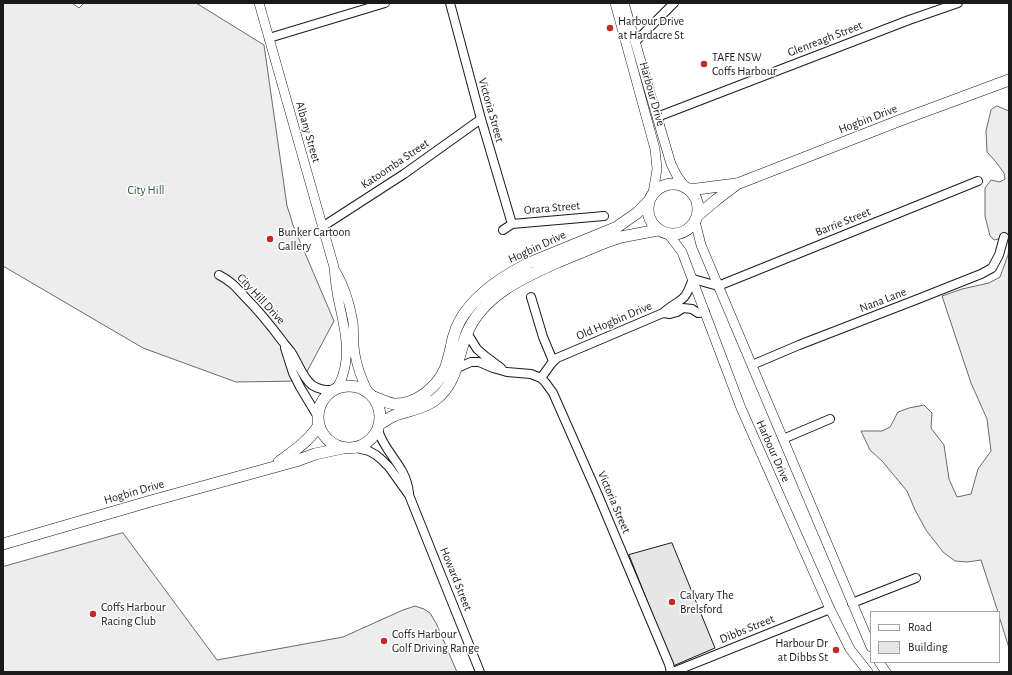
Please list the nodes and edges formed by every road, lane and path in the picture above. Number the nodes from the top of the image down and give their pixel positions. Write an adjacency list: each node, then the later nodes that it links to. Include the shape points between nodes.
1 (259, 3): 8 (street, Albany Street)
2 (385, 3): 8 (street)
3 (450, 3): 12 (street, Victoria Street)
4 (615, 3): 16 (street, Harbour Drive, via 654,149 657,169)
5 (624, 3): 9 (street, Harbour Drive)
6 (674, 3): 9 (street)
7 (958, 3): 11 (street, Glenreagh Street)
8 (269, 38): 20 (street, Albany Street)
9 (635, 42): 11 (street, Harbour Drive)
10 (1009, 80): 14 (main road, Hogbin Drive)
11 (657, 117): 15 (street, Harbour Drive, via 671,164)
12 (481, 119): 19 (street, Victoria Street); 20 (street, Katoomba Street, via 404,174)
13 (978, 181): 28 (street, Barrie Street)
14 (737, 184): 15 (main road, Hogbin Drive); 18 (main road, Hogbin Drive)
15 (687, 188): 16 (main road, via 672,184 664,185); 18 (main road, via 697,201)
16 (651, 197): 22 (main road, via 647,209 648,217); 40 (main road, Hogbin Drive, via 637,213 617,227 528,263 484,292 463,316 457,327 445,369 426,393 407,402 395,404)
17 (604, 216): 19 (street, Orara Street)
18 (696, 218): 23 (main road, via 691,227 684,232); 28 (street, Harbour Drive, via 701,245)
19 (512, 224): 21 (street, Orara Street)
20 (322, 227): 25 (street, Albany Street)
21 (503, 230)
22 (658, 230): 23 (main road); 32 (main road, Hogbin Drive, via 615,239 530,274 504,290 483,308)
23 (669, 235): 27 (street, Harbour Drive, via 682,252)
24 (1004, 237): 35 (street, Nana Lane, via 999,256 992,268 981,274)
25 (334, 267): 39 (street, Albany Street, via 346,348 344,373); 40 (street, Albany Street, via 343,284 353,323 355,353 360,375)
26 (219, 275): 33 (street, City Hill Drive, via 234,285 253,304)
27 (693, 278): 28 (street); 30 (street, Harbour Drive); 31 (street, via 684,298)
28 (718, 286): 35 (street, Harbour Drive)
29 (531, 297): 34 (street)
30 (705, 312): 31 (street, Old Hogbin Drive, via 698,313 692,308 683,308 670,314); 52 (street, Harbour Drive, via 741,408)
31 (664, 313): 34 (street, Old Hogbin Drive)
32 (467, 333): 36 (main road, Hogbin Drive); 37 (street, via 477,349)
33 (283, 342): 39 (street, City Hill Drive, via 312,385 325,390); 42 (street, City Hill Drive, via 293,373)
34 (553, 361): 38 (street, Old Hogbin Drive)
35 (752, 365): 44 (street, Harbour Drive)
36 (457, 368): 37 (street, via 471,362 479,362); 43 (main road, Hogbin Drive, via 449,384 435,400 415,410 396,415)
37 (507, 372): 38 (street, via 531,374)
38 (541, 378): 56 (street, Victoria Street, via 553,393)
39 (335, 389): 40 (main road, via 353,386); 42 (main road, via 325,397)
40 (371, 395): 43 (main road, via 379,406)
41 (830, 419): 44 (street)
42 (318, 421): 45 (main road, via 322,433 328,440); 47 (main road, Hogbin Drive, via 315,432 293,453)
43 (379, 427): 46 (main road, via 373,438); 48 (street, Howard Street, via 380,437 405,476)
44 (783, 439): 51 (street, Harbour Drive)
45 (344, 448): 46 (main road); 47 (main road, Hogbin Drive)
46 (356, 448): 48 (street, Howard Street, via 369,451 390,467)
47 (273, 467): 49 (main road, Hogbin Drive)
48 (409, 496): 55 (street, Howard Street)
49 (3, 544)
50 (916, 578): 51 (street)
51 (852, 603): 53 (street, Harbour Drive)
52 (830, 609): 56 (street, Dibbs Street); 57 (street, Harbour Drive, via 850,649)
53 (870, 645)
54 (880, 663): 58 (street)
55 (480, 672)
56 (672, 672)
57 (868, 672)
58 (886, 672)

